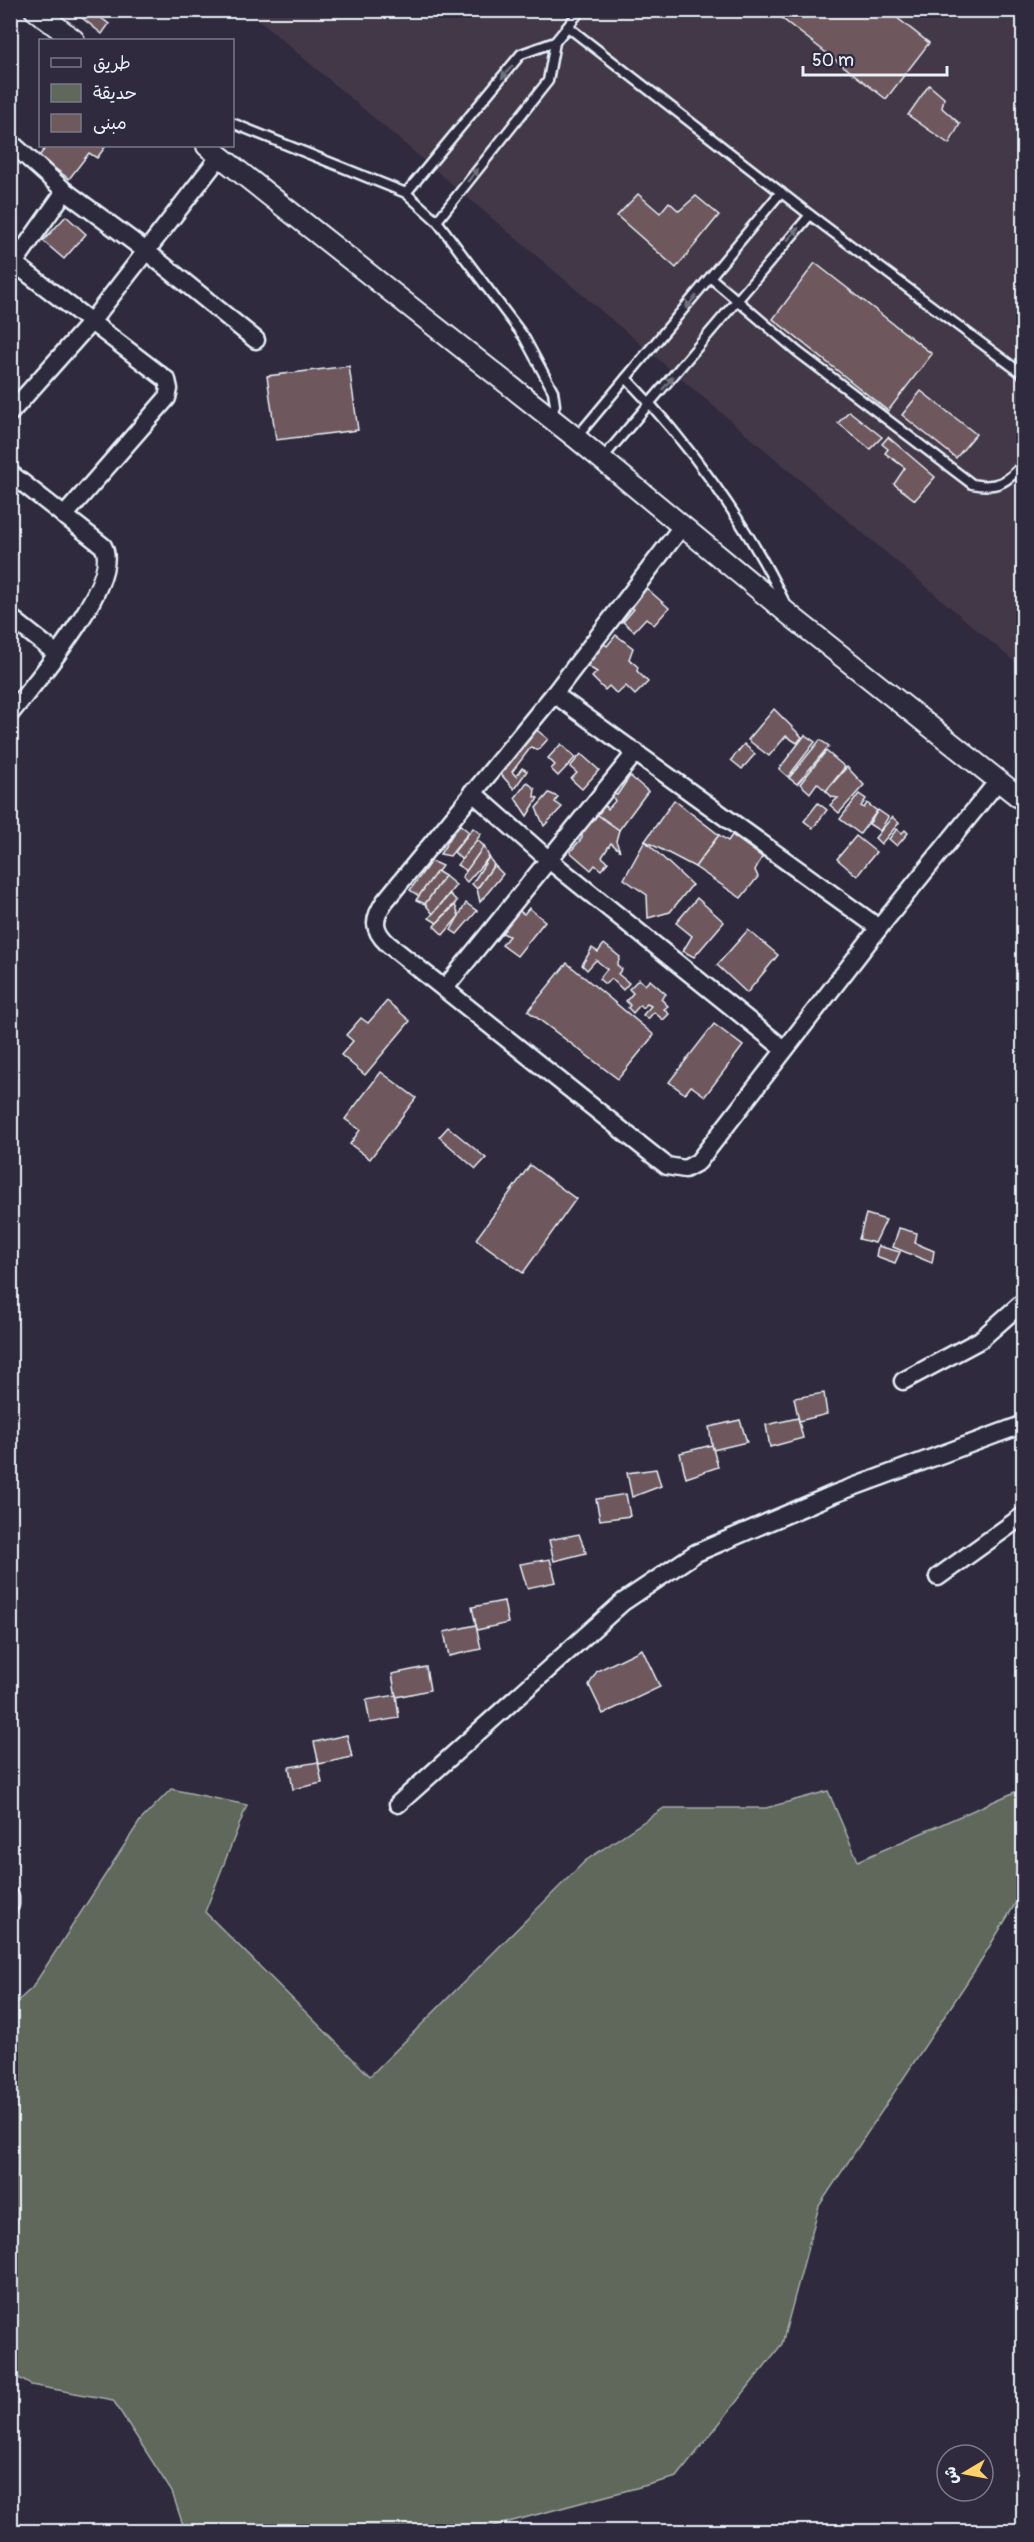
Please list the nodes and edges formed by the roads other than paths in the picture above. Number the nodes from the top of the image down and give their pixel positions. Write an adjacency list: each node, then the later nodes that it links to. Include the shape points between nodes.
1 (35, 10): 4 (street)
2 (581, 10): 3 (lane)
3 (568, 27): 5 (lane); 10 (lane)
4 (73, 39)
5 (555, 42): 11 (lane, one-way to 11, via 521,54); 13 (lane, one-way to 5, via 548,81)
6 (234, 124): 11 (lane)
7 (10, 142): 9 (street)
8 (214, 151): 14 (street); 24 (street)
9 (65, 191): 14 (street); 15 (street)
10 (781, 192): 12 (lane); 16 (lane)
11 (406, 193): 13 (lane)
12 (810, 215): 17 (lane, one-way to 12); 20 (lane)
13 (437, 221): 24 (lane, via 524,337 553,391 555,405)
14 (146, 251): 18 (street); 19 (street)
15 (12, 264): 18 (street)
16 (711, 278): 17 (lane); 21 (lane, one-way to 21)
17 (737, 301): 22 (lane, one-way to 17); 27 (lane, via 972,484 1000,485)
18 (91, 322): 23 (street); 29 (street, via 167,380 169,389 167,398)
19 (256, 340)
20 (1023, 375)
21 (626, 378): 22 (lane); 25 (lane)
22 (651, 404): 26 (lane); 31 (lane, via 744,525)
23 (10, 413)
24 (551, 418): 25 (street)
25 (576, 438): 26 (street)
26 (601, 459): 30 (street)
27 (1023, 463)
28 (10, 473): 29 (street)
29 (64, 516): 33 (street, via 103,546 107,565 98,590)
30 (683, 525): 31 (street); 34 (street)
31 (791, 615): 37 (street)
32 (10, 617): 33 (street)
33 (57, 654): 35 (street)
34 (554, 694): 36 (street); 38 (street)
35 (10, 714)
36 (636, 752): 40 (street); 41 (street)
37 (998, 781): 39 (street); 41 (street)
38 (472, 792): 40 (street); 42 (street, via 375,919 380,936)
39 (1023, 801)
40 (549, 860): 42 (street); 43 (street)
41 (879, 928): 43 (street)
42 (445, 988): 43 (street, via 658,1159 677,1169 698,1162)
43 (784, 1049)
44 (1023, 1301): 45 (street, via 980,1340)
45 (903, 1381)
46 (1023, 1424): 49 (street, via 748,1528 679,1563 623,1602)
47 (1023, 1515): 48 (street)
48 (938, 1577)
49 (398, 1804)
50 (10, 1896): 51 (street)
51 (10, 1905)

